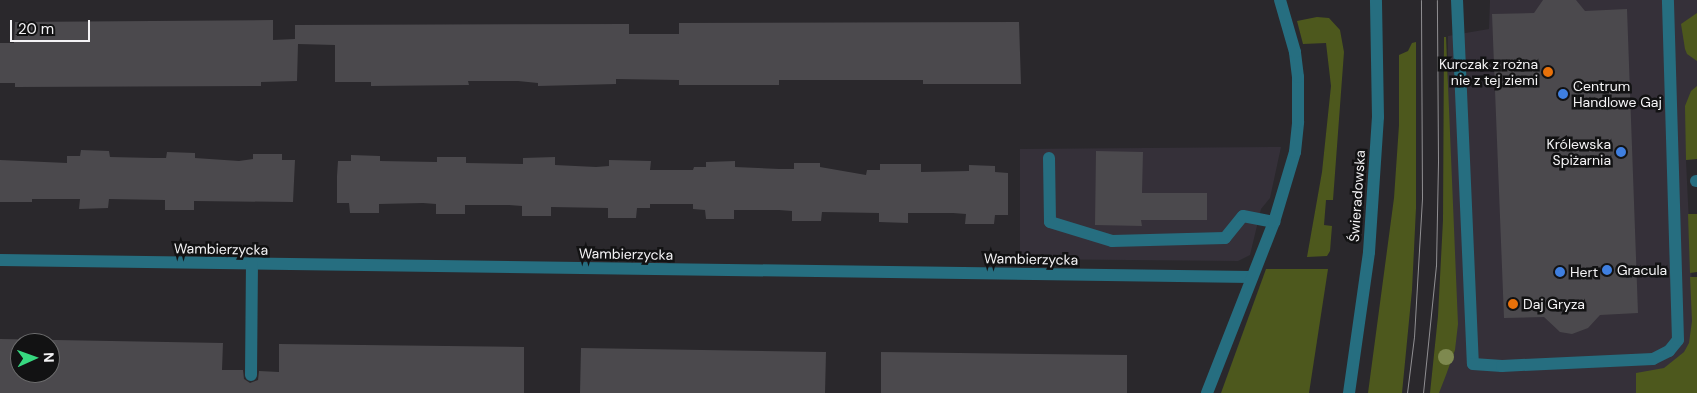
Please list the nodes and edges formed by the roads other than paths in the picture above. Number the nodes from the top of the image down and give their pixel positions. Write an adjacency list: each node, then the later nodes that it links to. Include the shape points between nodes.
1 (1280, 0): 6 (street, via 1296,52 1298,122 1295,152)
2 (1376, 0): 12 (street, Świeradowska, via 1378,117 1369,252)
3 (1456, 0): 4 (street, via 1473,364 1502,366 1653,359 1669,350 1678,340)
4 (1668, 0)
5 (1049, 158): 6 (street, via 1050,222 1112,241 1225,238 1243,216)
6 (1274, 222): 9 (street)
7 (0, 260): 8 (street, Wambierzycka)
8 (252, 264): 9 (street, Wambierzycka); 10 (street)
9 (1252, 277): 11 (street)
10 (251, 375)
11 (1208, 393)
12 (1349, 393)

